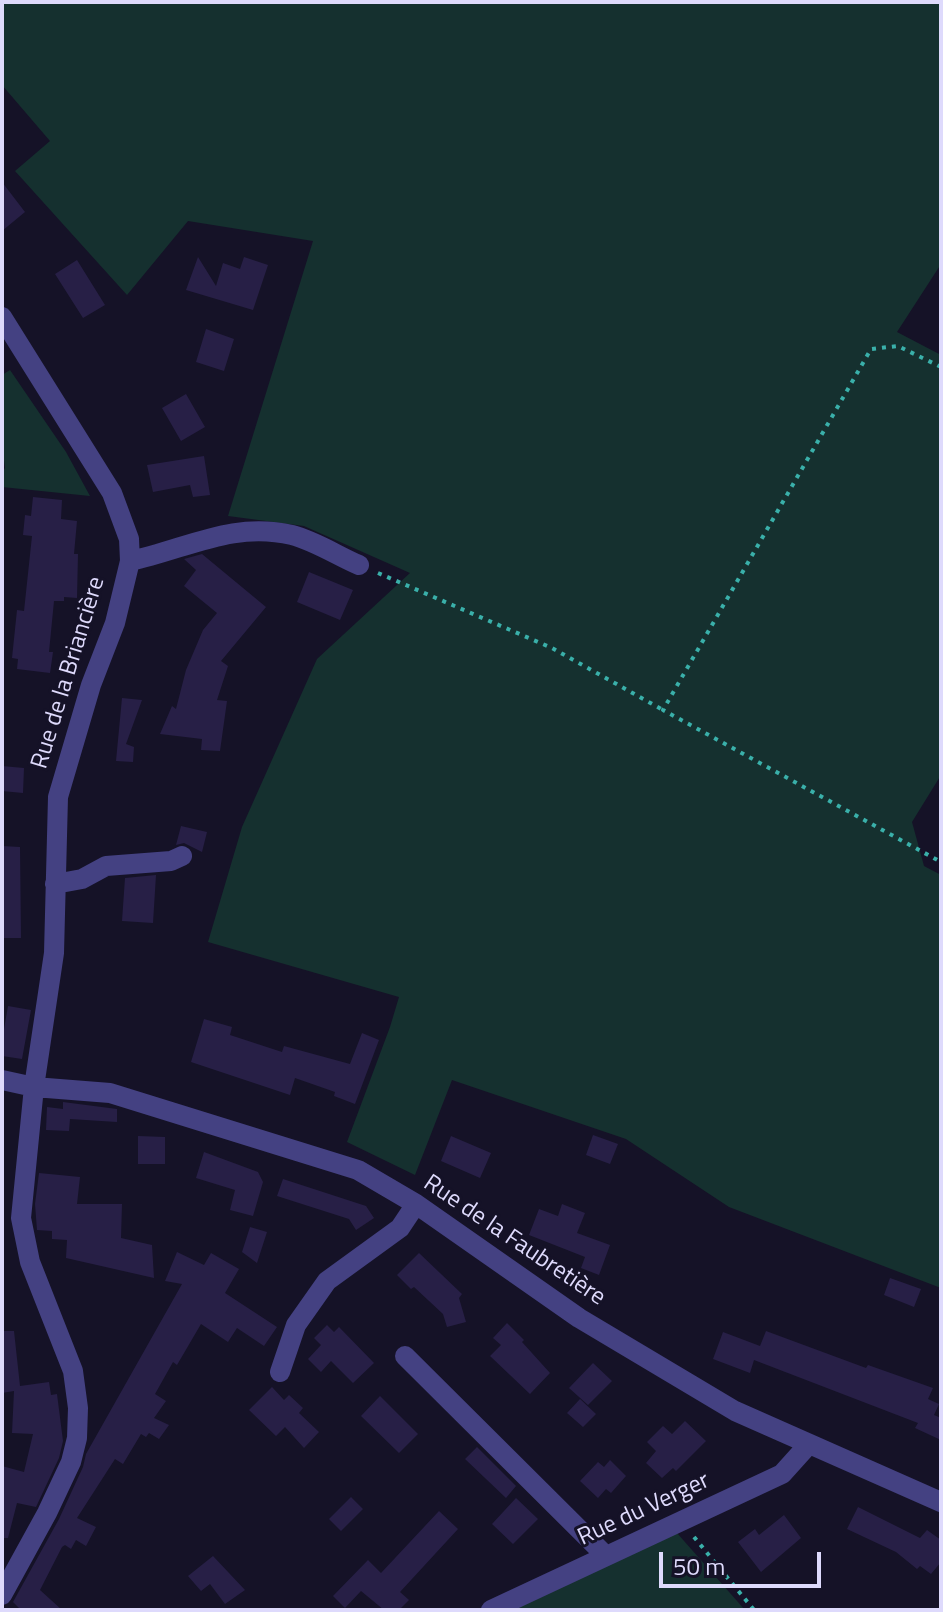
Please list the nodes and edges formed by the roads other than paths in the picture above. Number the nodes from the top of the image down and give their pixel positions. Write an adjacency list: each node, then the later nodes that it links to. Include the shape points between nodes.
1 (2, 317): 2 (street, Rue de la Briancière, via 112,493 129,539)
2 (130, 561): 3 (street, Rue de la Briancière, via 223,533 263,532 294,536); 5 (street, Rue de la Briancière, via 115,623 64,769)
3 (359, 565)
4 (182, 856): 5 (street, via 106,866 82,879)
5 (55, 884): 7 (street, Rue de la Briancière, via 54,953)
6 (2, 1080): 7 (street, Rue de la Faubretière)
7 (34, 1087): 8 (street, Rue de la Faubretière, via 110,1093 358,1170); 14 (street, Rue de la Briancière, via 21,1218 30,1262 69,1358 77,1438 47,1513)
8 (416, 1204): 10 (street, via 400,1228 327,1281 296,1325); 11 (street, Rue de la Faubretière, via 579,1318 735,1411)
9 (405, 1356): 13 (street)
10 (280, 1372)
11 (809, 1444): 12 (street, Rue de la Faubretière); 13 (street, Rue du Verger, via 782,1474)
12 (941, 1502)
13 (606, 1556): 15 (street, Rue du Verger)
14 (2, 1595)
15 (491, 1610)

